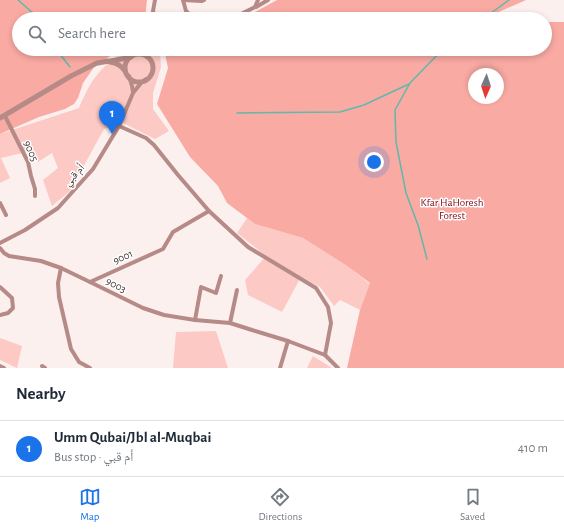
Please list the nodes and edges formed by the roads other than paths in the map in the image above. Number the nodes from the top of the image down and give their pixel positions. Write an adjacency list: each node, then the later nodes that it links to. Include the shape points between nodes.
1 (154, 0): 7 (street)
2 (183, 0): 3 (street); 8 (street)
3 (204, 0)
4 (258, 0): 6 (street)
5 (268, 0): 6 (street)
6 (255, 7): 9 (street)
7 (153, 12)
8 (187, 12)
9 (245, 12)
10 (145, 56): 14 (street, via 153,65 151,74)
11 (131, 57): 12 (street); 13 (street, via 126,64)
12 (105, 62): 13 (street, via 113,62); 16 (street, via 97,63 71,76)
13 (127, 74): 14 (street, via 137,81); 15 (street)
14 (146, 79): 15 (street, أم قبي)
15 (133, 93): 17 (street, أم قبي)
16 (2, 117): 18 (street, 9005, via 28,162 36,189)
17 (119, 126): 20 (street, via 154,144); 22 (street, أم قبي, via 93,169 58,208)
18 (35, 196)
19 (0, 203): 21 (street)
20 (209, 211): 26 (street, 9001, via 173,232 163,249); 33 (street, via 248,247 316,288 328,307 331,323)
21 (6, 215)
22 (0, 243)
23 (0, 248): 24 (street, 9003, via 9,256 41,261)
24 (61, 268): 26 (street, 9003); 36 (street, via 59,297 71,349 79,362)
25 (220, 276): 30 (street, via 216,293 201,287)
26 (90, 282): 30 (street, 9003, via 143,308 164,315)
27 (0, 287): 29 (street, via 12,298 13,308 8,313)
28 (237, 290): 31 (street)
29 (0, 315)
30 (195, 320): 31 (street, 9003)
31 (230, 323): 32 (street, 9003)
32 (288, 341): 33 (street, 9003); 37 (street)
33 (325, 355): 38 (street, 9003)
34 (0, 366): 35 (street)
35 (4, 368)
36 (90, 368)
37 (280, 368)
38 (338, 368)

